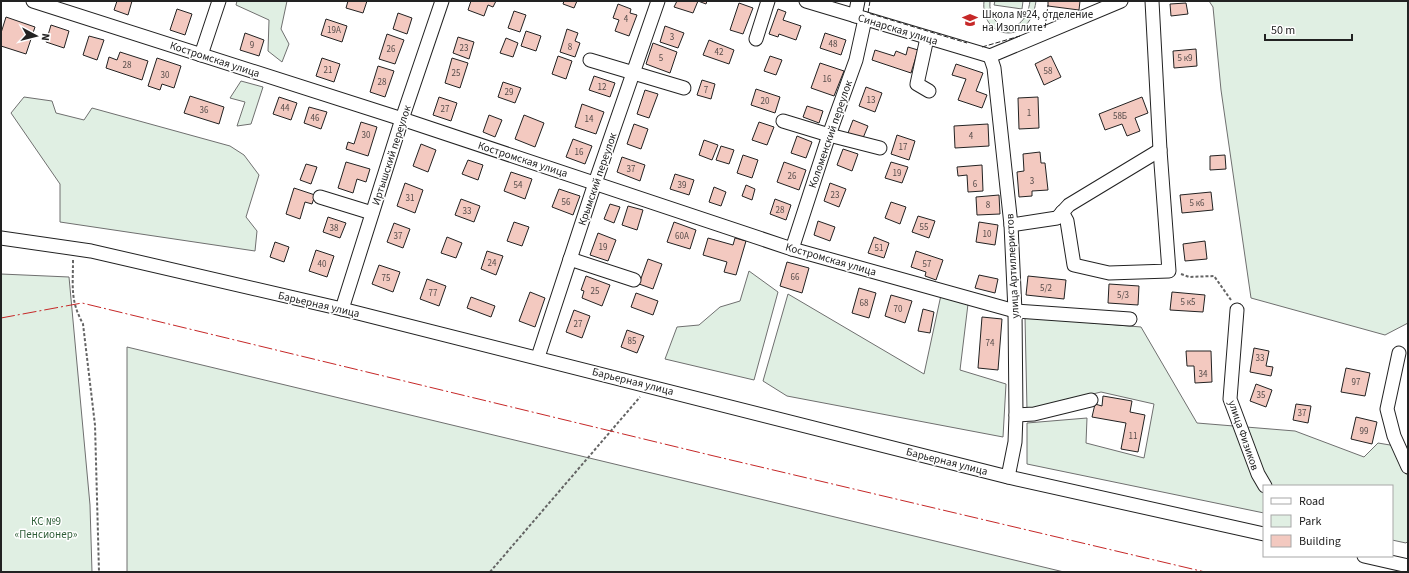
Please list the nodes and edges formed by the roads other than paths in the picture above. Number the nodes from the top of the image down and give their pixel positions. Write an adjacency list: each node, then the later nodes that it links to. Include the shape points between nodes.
1 (33, 1): 13 (street, Костромская улица)
2 (219, 1): 13 (street)
3 (442, 1): 19 (street, Иртышский переулок)
4 (658, 1): 16 (street, Крымский переулок)
5 (768, 1): 12 (street)
6 (806, 1): 10 (street, Синарская улица)
7 (858, 1): 10 (street, Коломенский переулок)
8 (1121, 1): 14 (street)
9 (1152, 1): 23 (street)
10 (860, 17): 11 (street, Синарская улица); 21 (street, Коломенский переулок, via 856,60)
11 (927, 38): 14 (street, Синарская улица); 18 (street, via 917,84)
12 (756, 39)
13 (202, 55): 19 (street, Костромская улица)
14 (990, 56): 28 (street, улица Артиллеристов, via 994,68)
15 (590, 60): 16 (street)
16 (634, 73): 17 (street); 24 (street, Крымский переулок)
17 (684, 88)
18 (929, 91)
19 (402, 119): 24 (street, Костромская улица); 27 (street, Иртышский переулок)
20 (782, 121): 21 (street)
21 (829, 135): 22 (street); 30 (street, Коломенский переулок)
22 (880, 148)
23 (1160, 150): 26 (street, via 1069,205); 26 (street, via 1169,271 1109,273 1074,264 1067,221)
24 (595, 183): 30 (street, Костромская улица); 31 (street, Крымский переулок)
25 (320, 197): 27 (street)
26 (1062, 212): 28 (street, via 1057,218)
27 (372, 213): 33 (street, Иртышский переулок)
28 (1011, 225): 35 (street, улица Артиллеристов)
29 (1, 238): 33 (street, Барьерная улица, via 74,249)
30 (792, 249): 35 (street, Костромская улица)
31 (570, 259): 32 (street); 38 (street, Крымский переулок)
32 (634, 280)
33 (342, 309): 38 (street, Барьерная улица)
34 (1237, 310): 43 (street, улица Физиков, via 1230,399)
35 (1015, 311): 36 (street, Костромская улица); 40 (street, улица Артиллеристов)
36 (1130, 318)
37 (1399, 353): 41 (street, via 1387,409 1394,436)
38 (538, 357): 42 (street, Барьерная улица)
39 (1091, 400): 40 (street, via 1034,414)
40 (1016, 415): 42 (street, улица Артиллеристов, via 1015,442)
41 (1408, 467)
42 (1008, 477): 44 (street, Барьерная улица)
43 (1264, 485)
44 (1263, 534)
45 (1368, 557): 46 (street)
46 (1408, 566)

